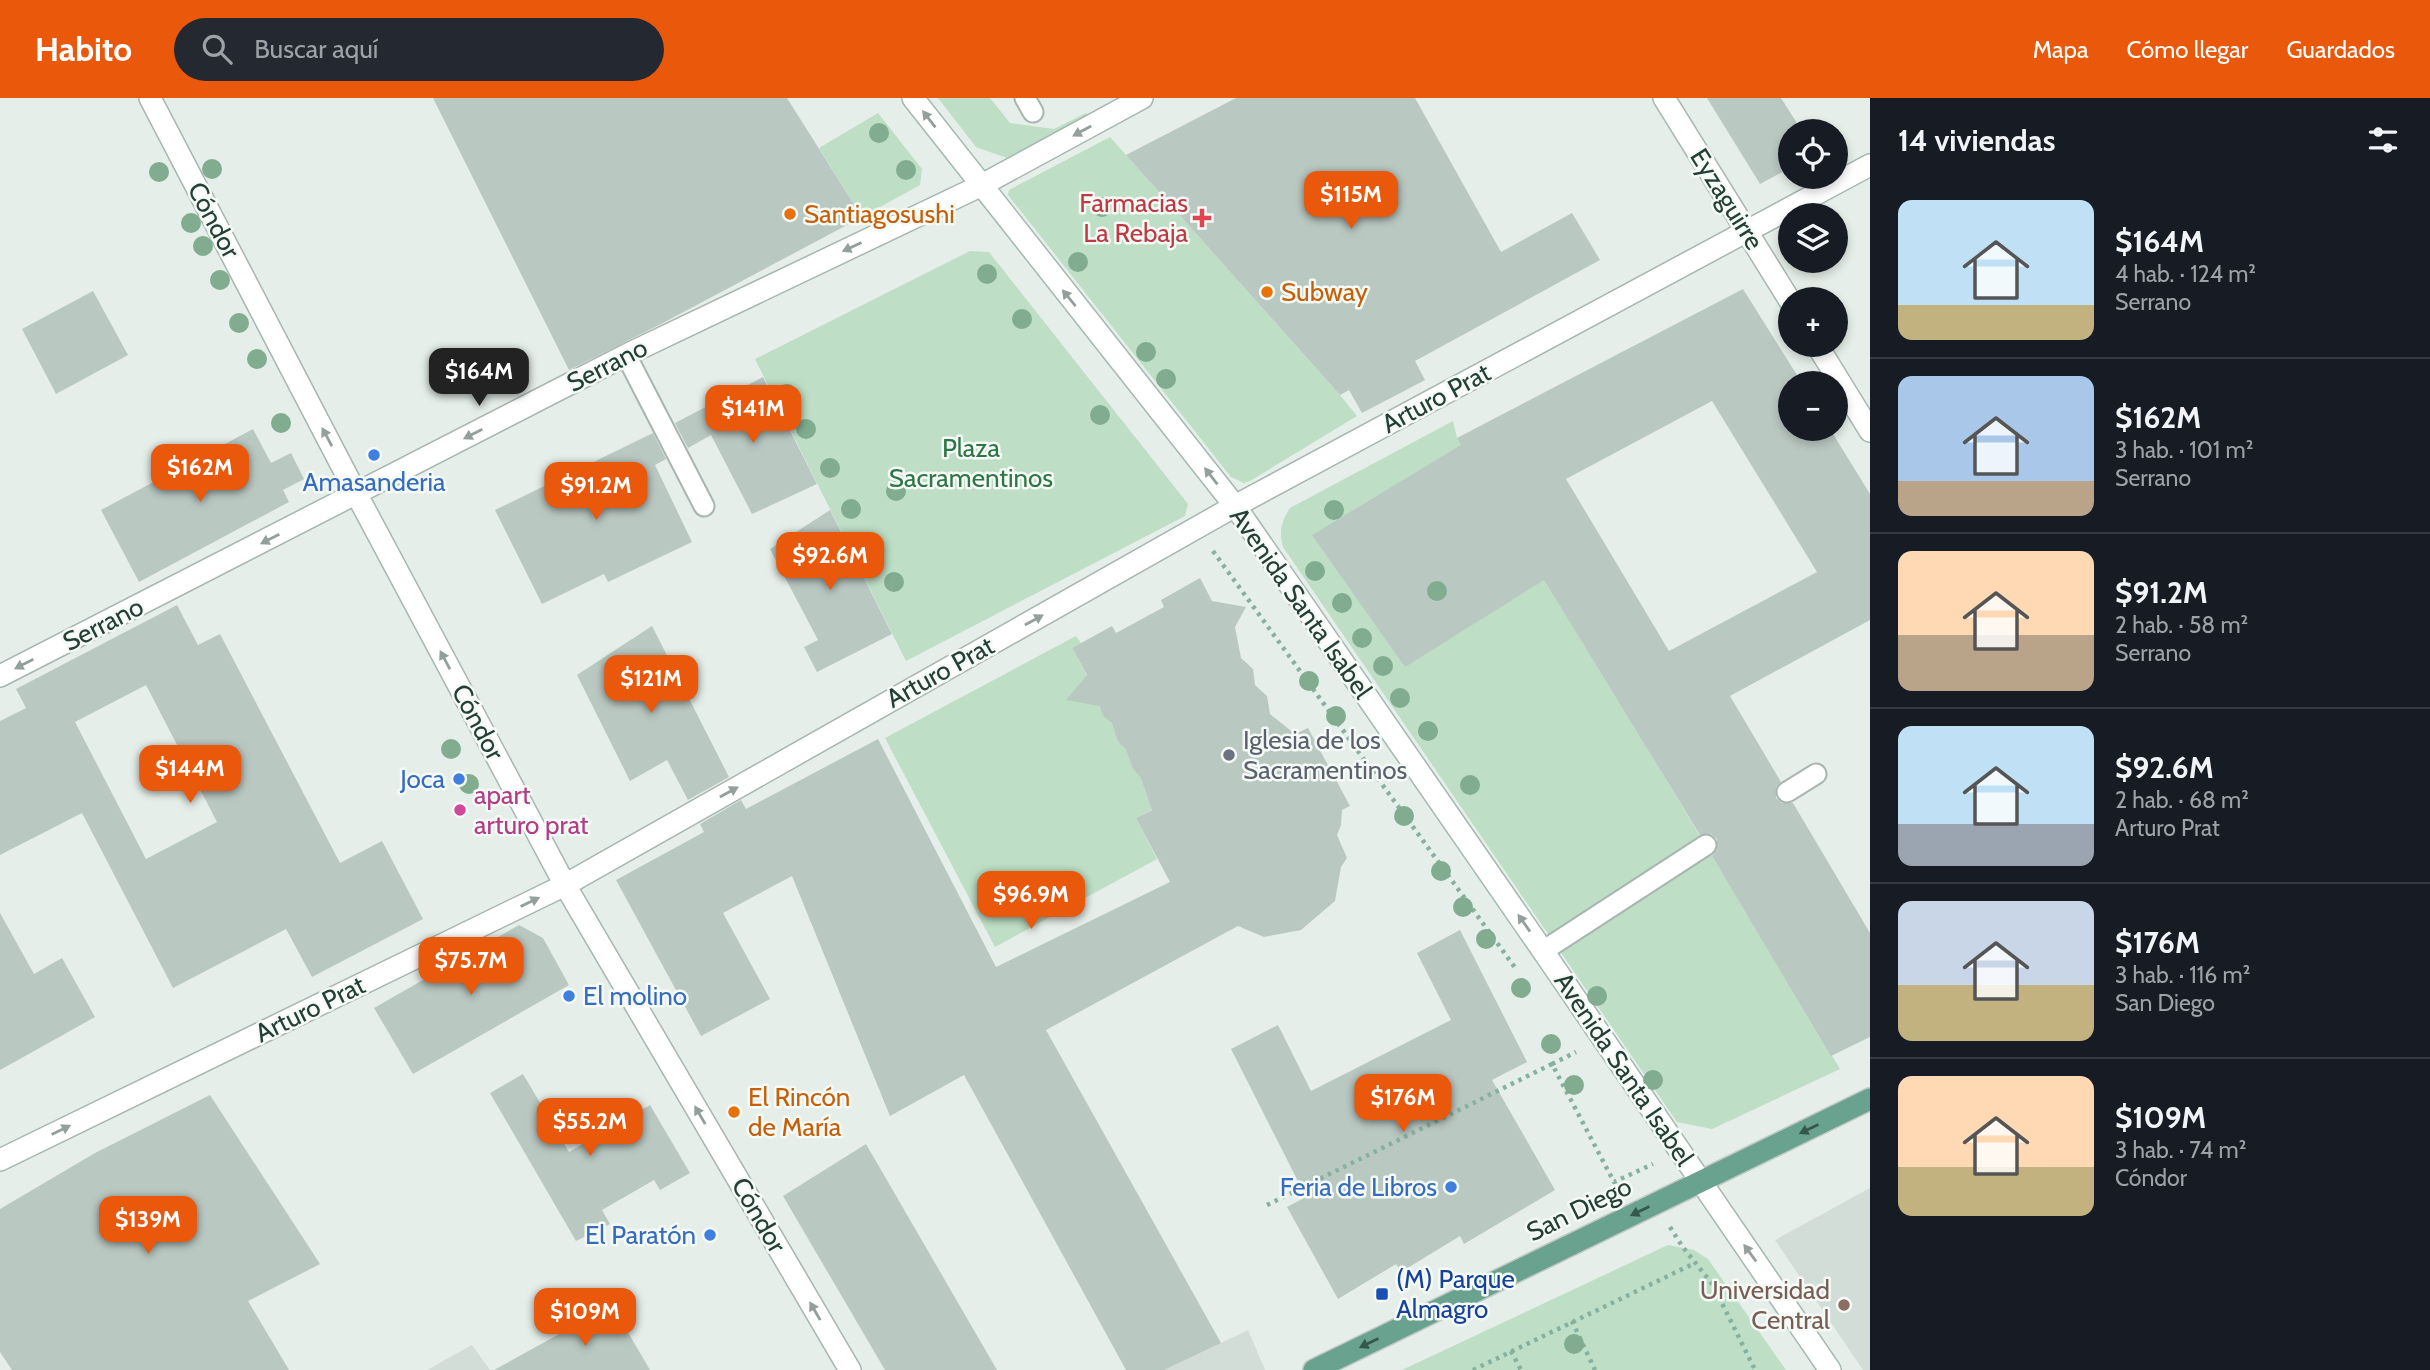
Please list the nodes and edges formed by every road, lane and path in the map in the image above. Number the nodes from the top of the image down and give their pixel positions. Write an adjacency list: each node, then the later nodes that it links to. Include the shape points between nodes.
1 (150, 98): 12 (street, Cóndor, one-way to 1)
2 (913, 98): 6 (street, Avenida Santa Isabel, one-way to 2)
3 (1142, 98): 6 (street, Serrano, one-way to 6)
4 (1664, 98): 7 (street, Eyzaguirre)
5 (1870, 165): 7 (street, Arturo Prat)
6 (981, 186): 9 (street, Serrano, one-way to 9); 14 (street, Avenida Santa Isabel, one-way to 6)
7 (1747, 229): 8 (street, Eyzaguirre); 14 (street, Arturo Prat)
8 (1782, 287)
9 (626, 355): 12 (street, Serrano, one-way to 12); 13 (lane)
10 (1824, 357): 11 (street)
11 (1870, 431)
12 (357, 495): 16 (street, Serrano, one-way to 16); 20 (street, Cóndor, one-way to 12)
13 (704, 506)
14 (1235, 506): 15 (street, Arturo Prat); 21 (street, Avenida Santa Isabel, one-way to 14)
15 (1196, 528): 20 (street, Arturo Prat, one-way to 15); 22 (path)
16 (0, 676)
17 (1816, 774): 18 (lane)
18 (1787, 792)
19 (1706, 845): 21 (lane)
20 (565, 885): 26 (street, Arturo Prat, one-way to 20); 33 (street, Cóndor, one-way to 20)
21 (1543, 951): 27 (street, Avenida Santa Isabel)
22 (1519, 974)
23 (1584, 1063): 24 (path, via 1576,1052)
24 (1552, 1064): 28 (path, via 1615,1182 1653,1164 1645,1186); 29 (path)
25 (1870, 1099): 27 (main road, San Diego, one-way to 27)
26 (0, 1160)
27 (1701, 1181): 28 (main road, San Diego); 39 (street, Avenida Santa Isabel, one-way to 27)
28 (1656, 1203): 30 (path); 34 (main road, San Diego, one-way to 34)
29 (1267, 1205)
30 (1695, 1263): 31 (path); 38 (path, via 1713,1285)
31 (1572, 1321): 32 (path); 37 (path)
32 (1511, 1351): 35 (path); 36 (path)
33 (850, 1370)
34 (1314, 1370)
35 (1473, 1370)
36 (1521, 1370)
37 (1595, 1370)
38 (1755, 1370)
39 (1830, 1370)

